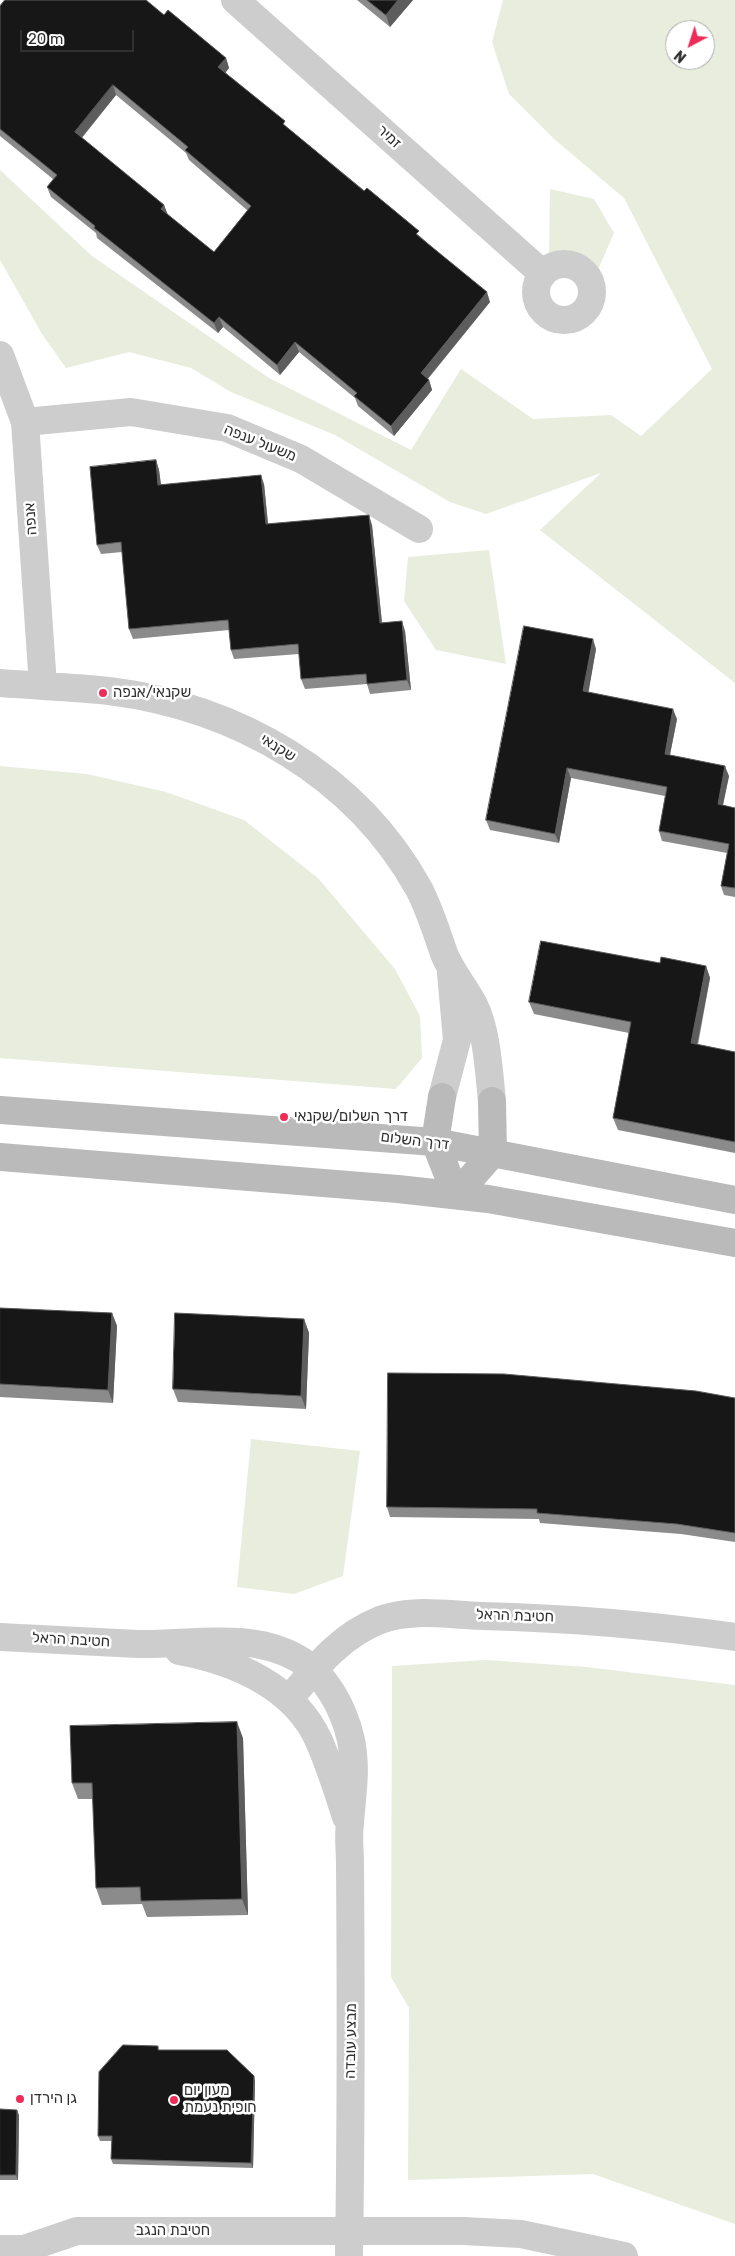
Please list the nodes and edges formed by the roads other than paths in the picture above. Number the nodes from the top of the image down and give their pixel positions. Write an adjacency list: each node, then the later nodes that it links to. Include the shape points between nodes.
1 (235, 0): 2 (street, זמיר)
2 (543, 274)
3 (0, 355): 4 (street, אנפה)
4 (25, 422): 5 (street, משעול ענפה, via 131,412 227,428 301,459); 7 (street, אנפה)
5 (419, 529)
6 (0, 683): 7 (street, שקנאי)
7 (42, 686): 8 (street, שקנאי, via 110,691 198,710 272,741 326,778 381,833 419,890)
8 (451, 969): 10 (street, שקנאי, via 457,1040 442,1097); 11 (street, שקנאי, via 475,1006 486,1050 492,1101)
9 (0, 1110): 10 (street, דרך השלום)
10 (435, 1142): 11 (street, דרך השלום); 13 (street)
11 (493, 1153): 13 (street); 14 (street, דרך השלום)
12 (0, 1157): 13 (street)
13 (456, 1196): 15 (street)
14 (735, 1200)
15 (735, 1243)
16 (0, 1638): 18 (street, חטיבת הראל)
17 (735, 1638): 19 (street, חטיבת הראל, via 658,1626 570,1618 418,1612 382,1619 351,1634)
18 (141, 1644): 19 (street, חטיבת הראל, via 222,1640 252,1644 276,1649 297,1658); 20 (street, חטיבת הראל, via 198,1654 233,1666)
19 (313, 1670): 20 (street, חטיבת הראל); 21 (street, מבצע עובדה, via 338,1703 351,1739 355,1778)
20 (290, 1698): 21 (street, מבצע עובדה, via 319,1740)
21 (349, 1826): 22 (street, מבצע עובדה)
22 (349, 2244): 23 (street, חטיבת הנגב, via 77,2231 24,2249); 24 (street, חטיבת הנגב, via 463,2231 521,2234)
23 (0, 2249)
24 (624, 2256)

